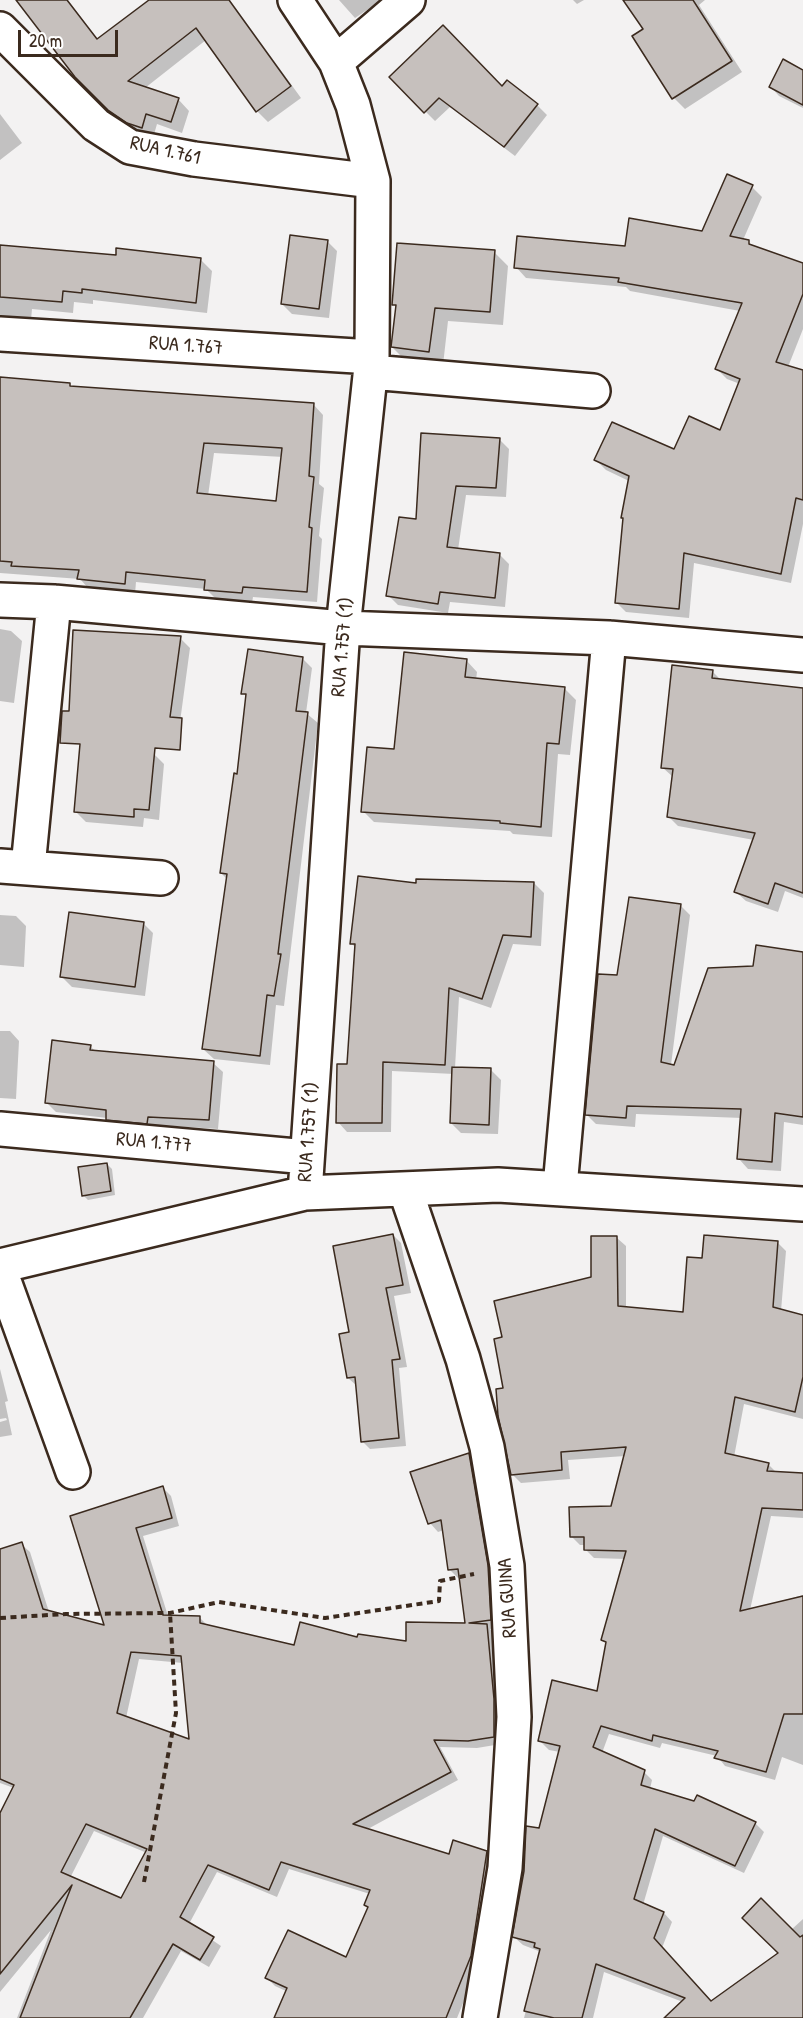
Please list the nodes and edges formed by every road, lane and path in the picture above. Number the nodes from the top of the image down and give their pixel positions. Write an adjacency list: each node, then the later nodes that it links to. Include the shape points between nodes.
1 (294, 0): 4 (street, RUA 1.757 (1))
2 (408, 0): 4 (street)
3 (0, 29): 5 (street, RUA 1.761, via 96,125 130,147 194,159)
4 (336, 62): 5 (street, RUA 1.757 (1), via 353,105)
5 (373, 181): 7 (street, RUA 1.757 (1))
6 (0, 334): 7 (street, RUA 1.767)
7 (371, 364): 8 (street, RUA 1.767); 11 (street, RUA 1.757 (1))
8 (593, 391)
9 (0, 600): 10 (street)
10 (54, 602): 11 (street); 14 (street)
11 (343, 628): 12 (street); 17 (street, RUA 1.757 (1))
12 (609, 638): 13 (street); 18 (street)
13 (803, 655)
14 (14, 866): 15 (street)
15 (161, 878)
16 (0, 1129): 17 (street, RUA 1.777)
17 (307, 1157): 20 (street, RUA 1.757 (1))
18 (560, 1187): 19 (street); 21 (street)
19 (405, 1189): 20 (street); 24 (street, RUA GUINA, via 463,1359 484,1436)
20 (305, 1193): 22 (street)
21 (803, 1204)
22 (0, 1268): 23 (street)
23 (73, 1472)
24 (507, 1566): 25 (path, via 440,1581 440,1601 325,1618 219,1602); 28 (street, RUA GUINA, via 514,1717 505,1868)
25 (170, 1613): 26 (path); 27 (path, via 176,1713)
26 (0, 1618)
27 (144, 1882)
28 (480, 2018)

